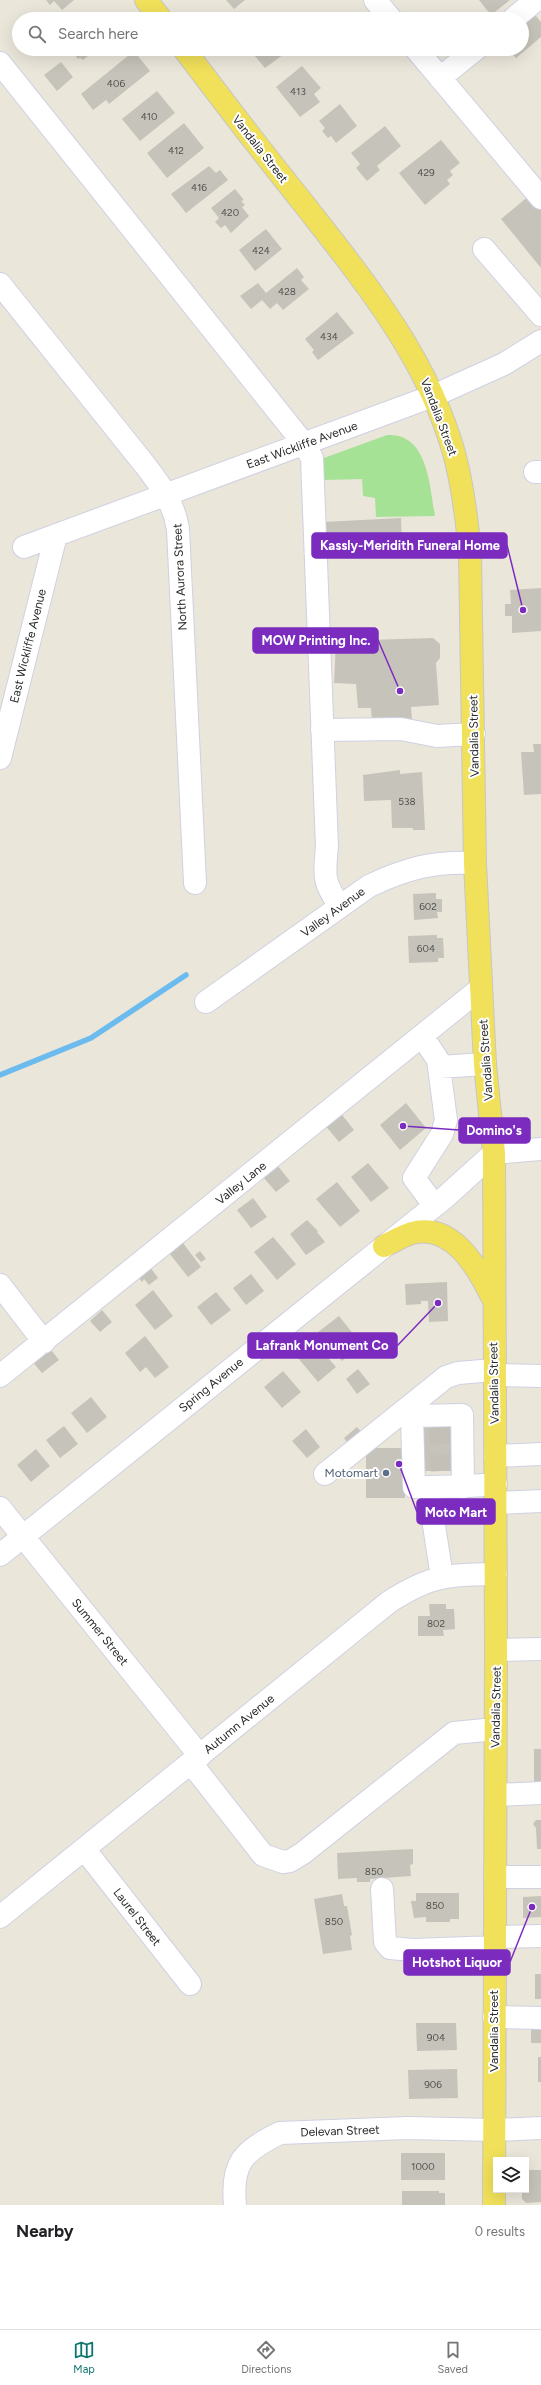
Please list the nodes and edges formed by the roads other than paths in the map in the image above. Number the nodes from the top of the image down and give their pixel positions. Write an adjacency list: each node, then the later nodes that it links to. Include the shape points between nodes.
1 (146, 0): 4 (main road)
2 (375, 0): 5 (street)
3 (536, 0): 6 (street)
4 (155, 12)
5 (385, 12)
6 (521, 12)
7 (189, 56): 17 (main road, Vandalia Street, via 367,285 409,348)
8 (422, 56): 11 (street)
9 (467, 56): 11 (street)
10 (0, 63): 18 (street)
11 (440, 78): 12 (street)
12 (541, 198)
13 (484, 249): 15 (street)
14 (0, 284): 19 (street, North Aurora Street)
15 (541, 315)
16 (541, 341): 17 (street, East Wickliffe Avenue, via 504,364)
17 (433, 396): 18 (street, East Wickliffe Avenue); 23 (main road, Vandalia Street, via 453,451 468,528)
18 (304, 444): 19 (street, East Wickliffe Avenue); 22 (street, via 312,458)
19 (166, 494): 20 (street, East Wickliffe Avenue); 26 (street, North Aurora Street, via 175,512 178,529)
20 (56, 534): 21 (street, East Wickliffe Avenue); 24 (street, East Wickliffe Avenue)
21 (24, 547)
22 (322, 730): 23 (street, via 401,729 437,736); 27 (street, via 327,847 324,875 331,894)
23 (474, 734): 25 (main road, Vandalia Street)
24 (0, 758)
25 (475, 863): 27 (street, Valley Avenue, via 426,864 398,872 369,886); 28 (main road, Vandalia Street)
26 (195, 883)
27 (340, 906): 29 (street, Valley Avenue)
28 (481, 988): 30 (street, Valley Lane); 31 (main road, Vandalia Street)
29 (206, 1002)
30 (422, 1036): 32 (street, via 434,1053); 39 (street, Valley Lane)
31 (485, 1064): 32 (street); 34 (main road, Vandalia Street)
32 (439, 1067): 35 (street, via 445,1126 436,1146 414,1178)
33 (541, 1149): 34 (street)
34 (494, 1153): 35 (street, Spring Avenue); 38 (main road, Vandalia Street)
35 (434, 1205): 36 (street, Spring Avenue)
36 (384, 1246): 38 (main road, via 412,1233 439,1234 460,1248 481,1273); 52 (street, Spring Avenue)
37 (0, 1285): 39 (street)
38 (494, 1301): 40 (main road, Vandalia Street)
39 (44, 1342): 41 (street, Valley Lane)
40 (494, 1373): 42 (street); 43 (street, via 452,1374); 45 (main road, Vandalia Street)
41 (0, 1376)
42 (541, 1376)
43 (412, 1410): 46 (street); 47 (street, via 414,1487); 48 (street, via 440,1419 462,1415)
44 (541, 1454): 45 (street)
45 (495, 1456): 49 (main road, Vandalia Street)
46 (324, 1474)
47 (437, 1482): 48 (street); 55 (street)
48 (463, 1487): 49 (street)
49 (496, 1493): 50 (street); 54 (main road, Vandalia Street)
50 (541, 1501)
51 (0, 1508): 52 (street, Summer Street)
52 (23, 1536): 53 (street, Spring Avenue); 59 (street, Summer Street)
53 (0, 1555)
54 (496, 1574): 55 (street, Autumn Avenue); 57 (main road, Vandalia Street)
55 (442, 1576): 59 (street, Autumn Avenue, via 421,1584 389,1602)
56 (541, 1649): 57 (street)
57 (496, 1650): 58 (main road, Vandalia Street)
58 (495, 1729): 59 (street, Summer Street, via 454,1732 303,1853 283,1862 263,1854); 61 (main road, Vandalia Street)
59 (196, 1759): 62 (street, Autumn Avenue)
60 (541, 1793): 61 (street)
61 (496, 1795): 63 (main road, Vandalia Street)
62 (85, 1850): 66 (street, Autumn Avenue); 69 (street, Laurel Street)
63 (495, 1877): 64 (street); 68 (main road, Vandalia Street)
64 (541, 1877)
65 (382, 1889): 68 (street, via 385,1942 390,1948 413,1950)
66 (0, 1917)
67 (541, 1936): 68 (street)
68 (495, 1942): 70 (main road, Vandalia Street)
69 (190, 1984)
70 (494, 2017): 71 (street); 73 (main road, Vandalia Street)
71 (541, 2018)
72 (541, 2128): 73 (street, Delevan Street)
73 (494, 2130): 74 (street, Delevan Street, via 408,2128 280,2133 262,2142 246,2155 237,2167); 75 (main road, Vandalia Street)
74 (235, 2205)
75 (494, 2205)

